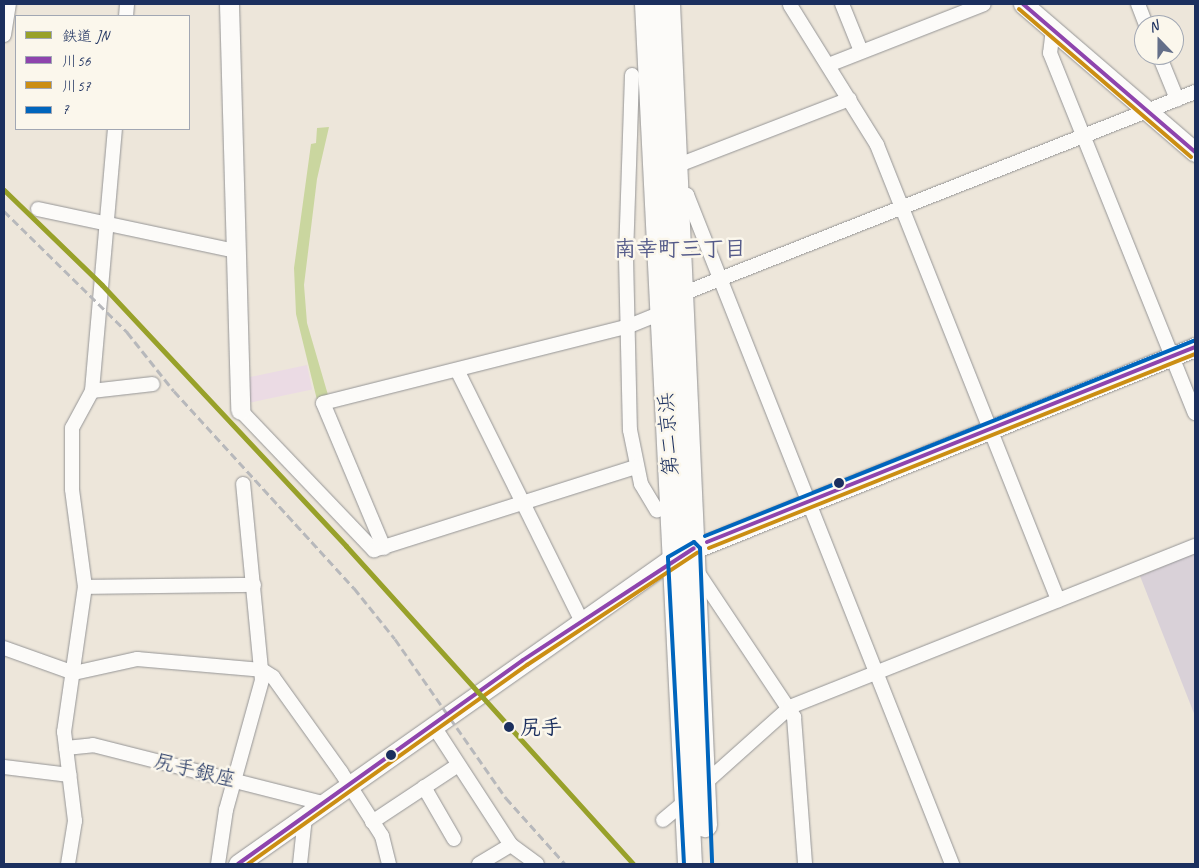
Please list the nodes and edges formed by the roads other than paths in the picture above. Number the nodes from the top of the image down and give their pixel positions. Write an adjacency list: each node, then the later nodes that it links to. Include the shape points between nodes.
1 (9, 4): 10 (street)
2 (229, 4): 27 (main road)
3 (647, 4): 14 (highway, 第二京浜)
4 (668, 4): 14 (highway, 第二京浜)
5 (842, 4): 11 (street)
6 (984, 4): 11 (street)
7 (1023, 4): 9 (main road)
8 (790, 5): 12 (street)
9 (1053, 29): 18 (main road); 20 (street, via 1050,53)
10 (4, 35)
11 (861, 51): 12 (street)
12 (830, 64): 16 (street)
13 (1163, 65): 17 (street)
14 (652, 73): 22 (highway, 第二京浜); 30 (highway, 第二京浜); 31 (street, via 626,258)
15 (1195, 92): 17 (street)
16 (850, 99): 22 (street); 24 (street, via 877,145)
17 (1177, 99): 18 (street)
18 (1150, 111): 20 (street); 21 (main road)
19 (115, 130): 26 (street)
20 (1084, 135): 24 (street); 33 (street)
21 (1195, 152)
22 (676, 166): 23 (highway, 第二京浜)
23 (677, 191): 28 (street, via 687,195); 29 (highway, 第二京浜)
24 (901, 208): 28 (street); 39 (street)
25 (38, 209): 26 (street)
26 (107, 224): 27 (street); 36 (street)
27 (235, 251): 37 (main road)
28 (719, 279): 29 (street); 42 (street)
29 (682, 294): 30 (street); 47 (highway, 第二京浜)
30 (660, 314): 31 (street); 47 (highway, 第二京浜)
31 (629, 326): 34 (street); 40 (street)
32 (1195, 346): 33 (main road)
33 (1172, 356): 38 (street); 39 (main road)
34 (458, 372): 43 (street); 46 (street, via 323,403)
35 (153, 384): 36 (street)
36 (92, 391): 49 (street, via 72,428 72,488)
37 (240, 410): 46 (street, via 374,550)
38 (1195, 413)
39 (990, 429): 42 (main road); 50 (street)
40 (635, 467): 43 (street); 44 (street)
41 (243, 484): 48 (street)
42 (809, 501): 47 (main road); 54 (street)
43 (521, 505): 46 (street); 51 (street)
44 (657, 511)
45 (1195, 546): 50 (street)
46 (384, 548)
47 (687, 557): 51 (main road); 56 (street); 65 (highway, 第二京浜)
48 (254, 585): 49 (street); 53 (street)
49 (85, 587): 55 (street)
50 (1058, 600): 54 (street)
51 (581, 620): 57 (main road)
52 (4, 648): 55 (street)
53 (262, 670): 55 (street, via 137,659); 62 (street); 63 (street, via 273,677)
54 (877, 672): 56 (street); 82 (street)
55 (74, 673): 58 (street)
56 (790, 707): 65 (street); 81 (street)
57 (433, 725): 59 (street); 63 (main road)
58 (66, 748): 61 (street); 62 (street, 尻手銀座, via 93,745)
59 (458, 765): 64 (street); 71 (street)
60 (4, 767): 61 (street)
61 (70, 776): 72 (street, via 75,821)
62 (234, 779): 66 (street, 尻手銀座); 73 (street)
63 (348, 785): 66 (main road); 69 (street)
64 (424, 787): 69 (street); 70 (street)
65 (696, 791): 68 (street); 79 (highway, 第二京浜); 80 (highway, 第二京浜)
66 (324, 803): 67 (main road)
67 (305, 817): 74 (main road); 75 (street)
68 (663, 820)
69 (372, 822): 76 (street, via 382,836)
70 (454, 839)
71 (511, 845): 77 (street); 78 (street)
72 (68, 864)
73 (218, 864)
74 (238, 864)
75 (300, 864)
76 (389, 864)
77 (479, 864)
78 (537, 864)
79 (690, 864)
80 (706, 864)
81 (805, 864)
82 (952, 864)

